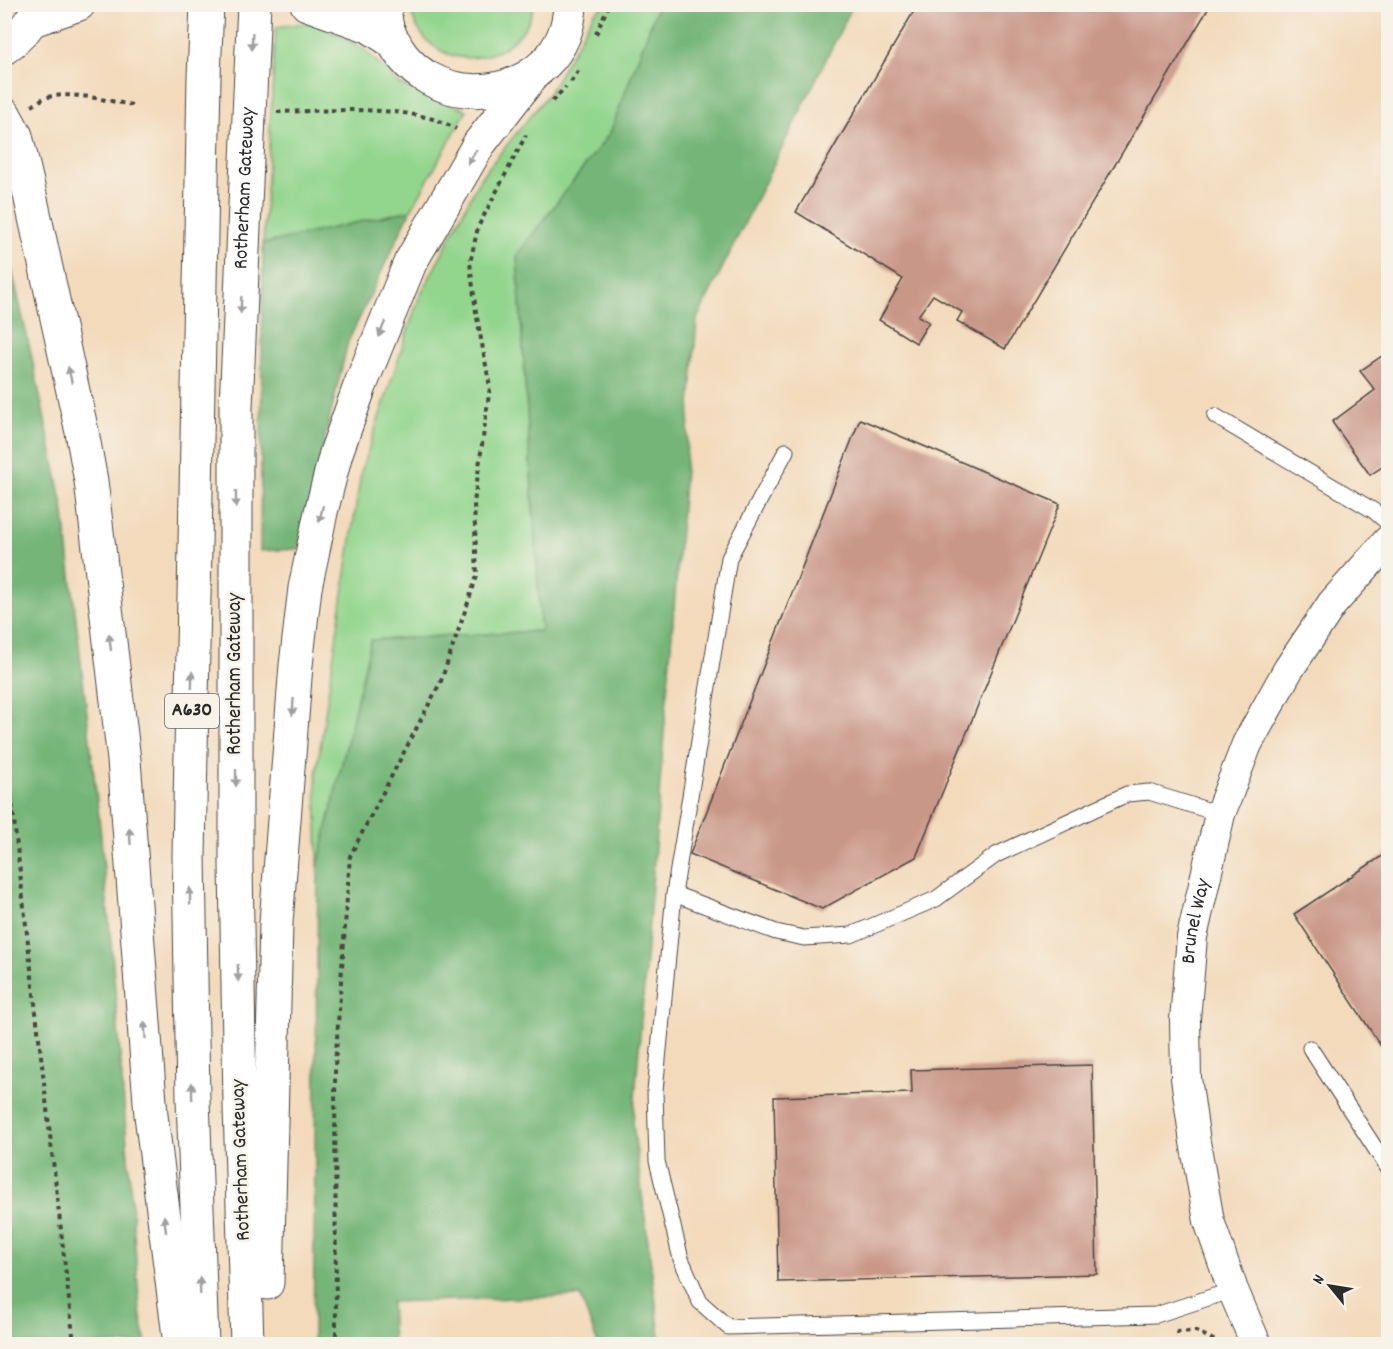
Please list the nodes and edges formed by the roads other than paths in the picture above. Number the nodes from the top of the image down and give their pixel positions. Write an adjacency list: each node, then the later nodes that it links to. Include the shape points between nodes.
1 (79, 4): 7 (main road)
2 (207, 4): 22 (main road, Rotherham Gateway / A630, one-way to 2, via 189,856)
3 (254, 4): 23 (main road, Rotherham Gateway / A630, one-way to 23, via 236,442 236,864)
4 (307, 4): 8 (main road, via 369,26)
5 (384, 4): 8 (main road, via 387,27)
6 (570, 4): 10 (main road, via 558,46)
7 (36, 12): 9 (main road, via 24,32)
8 (395, 43): 10 (main road, via 421,75 448,88 488,91 507,87)
9 (4, 48)
10 (534, 73): 24 (main road, one-way to 24, via 479,144 410,263 336,453 305,588 276,923 266,1268)
11 (9, 133): 21 (main road, one-way to 11, via 151,1115 124,760 91,481 30,195)
12 (1215, 416): 14 (lane)
13 (786, 451): 17 (lane, via 729,558)
14 (1389, 523)
15 (1389, 541): 16 (street, Brunel Way, via 1332,604 1288,670 1247,744)
16 (1220, 814): 17 (lane, via 1149,792 1127,794 996,855 936,899 851,935 804,938 776,932); 20 (street, Brunel Way, via 1192,937 1185,1020 1186,1078 1209,1221)
17 (674, 894): 20 (lane, via 656,1091 657,1161 681,1259 700,1302 728,1327 1156,1315)
18 (1310, 1048): 19 (lane)
19 (1389, 1168)
20 (1233, 1290): 25 (street, Brunel Way)
21 (180, 1344)
22 (202, 1344)
23 (247, 1344)
24 (268, 1344)
25 (1256, 1344)

